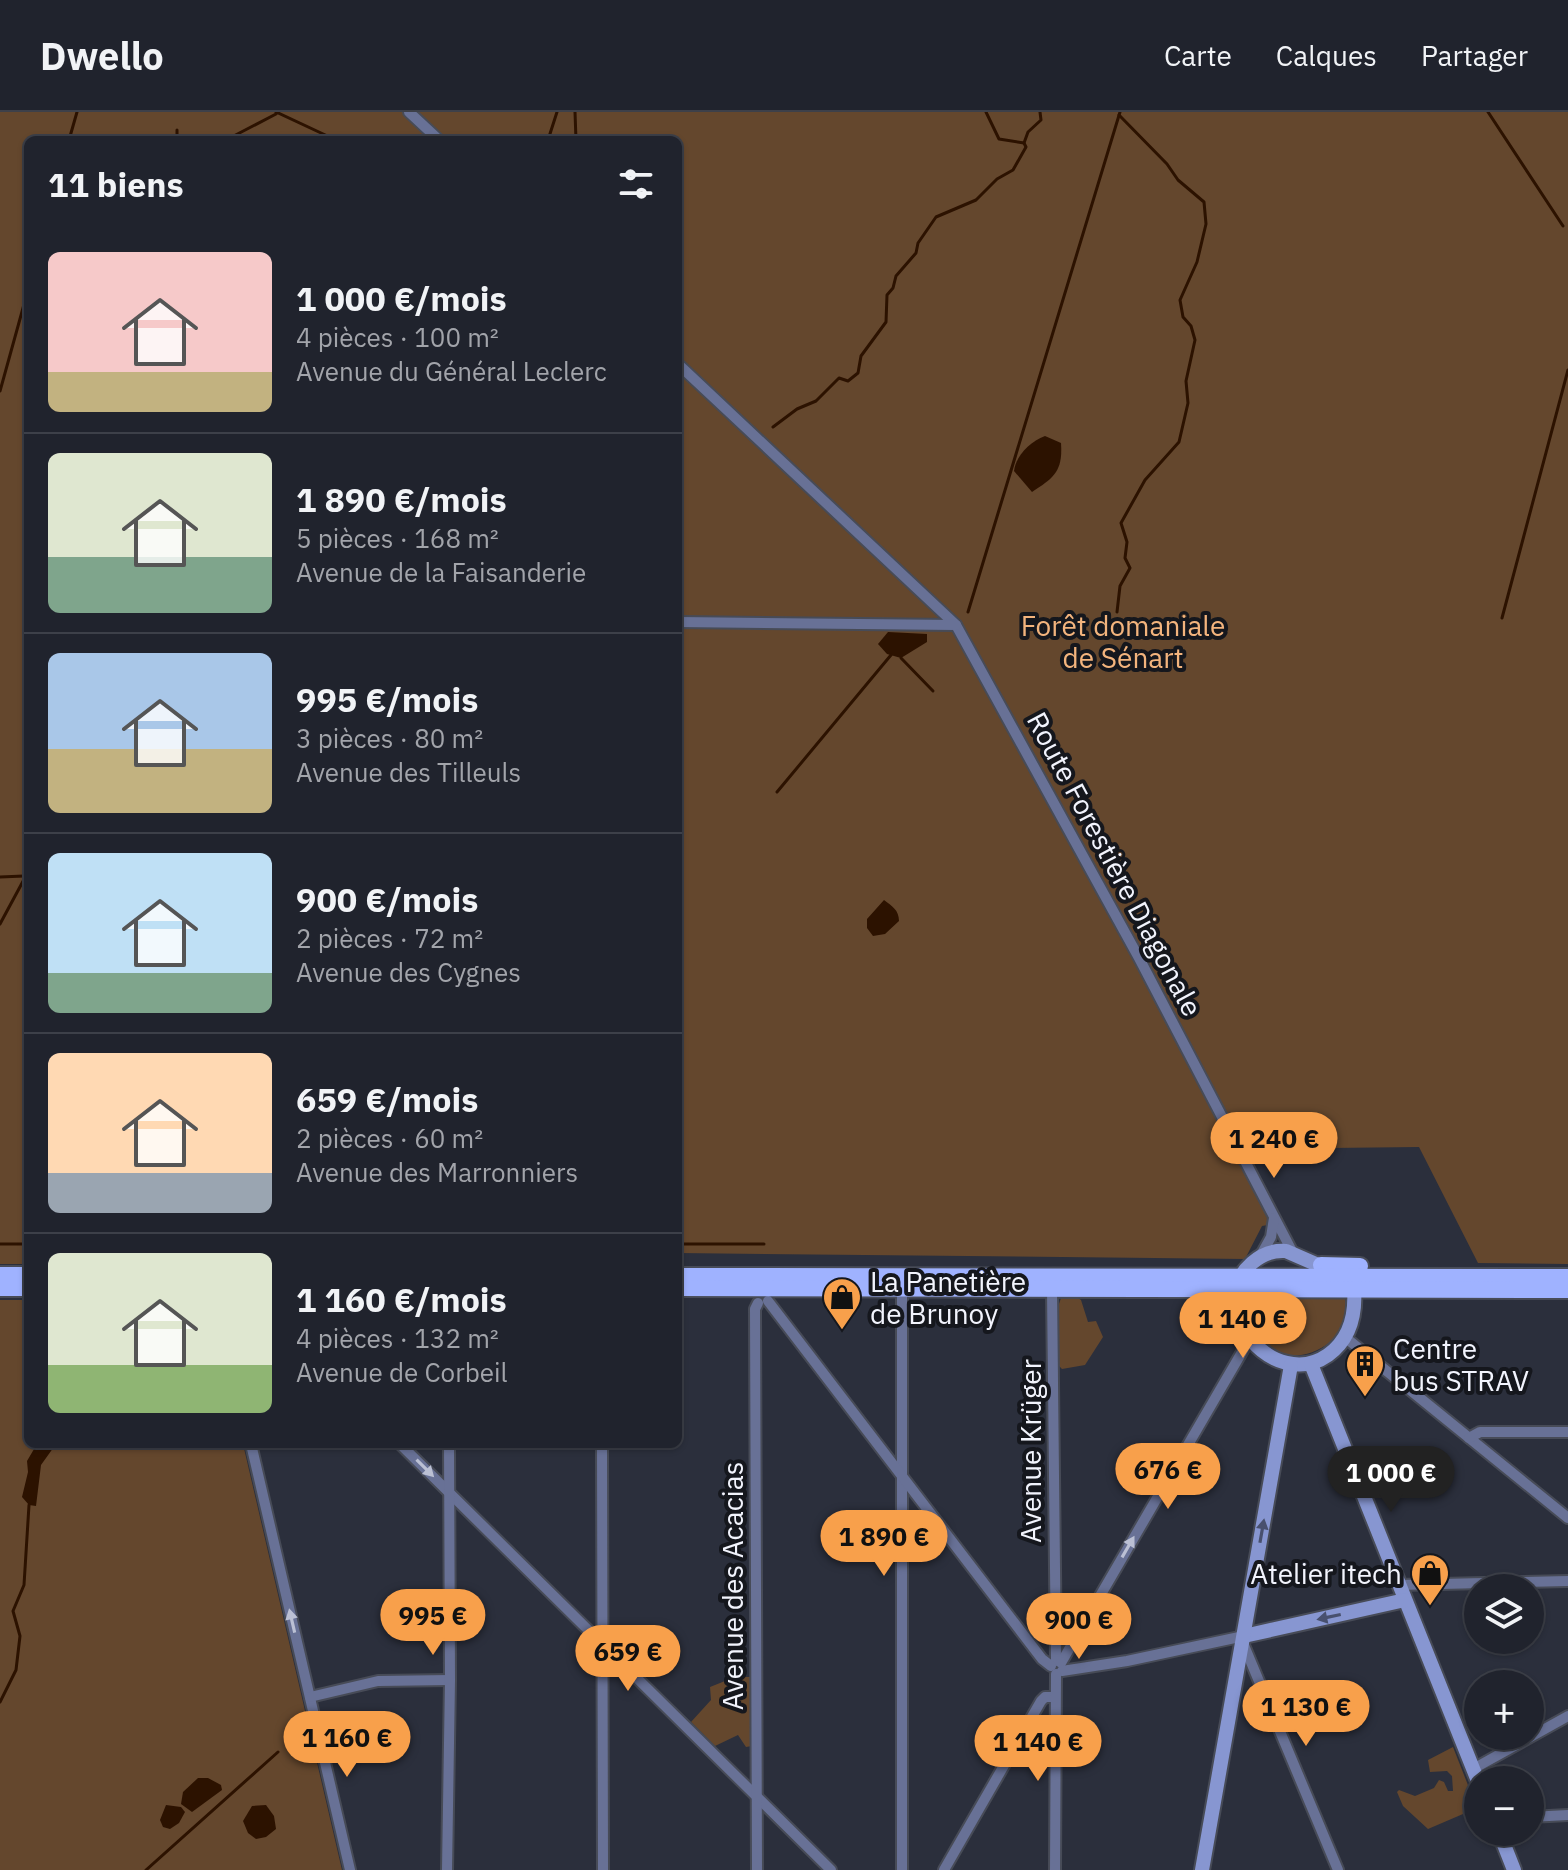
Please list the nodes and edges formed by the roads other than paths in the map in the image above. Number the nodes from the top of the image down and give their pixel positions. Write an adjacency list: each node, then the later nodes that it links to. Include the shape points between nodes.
1 (409, 112): 2 (street)
2 (435, 136)
3 (682, 368): 5 (street, Route Forestière Diagonale)
4 (682, 622): 5 (street)
5 (956, 625): 6 (street, Route Forestière Diagonale)
6 (1274, 1218): 7 (street, Route Forestière Diagonale); 8 (street)
7 (1293, 1253): 8 (main road); 9 (main road)
8 (1261, 1255): 16 (main road, via 1244,1270)
9 (1321, 1265): 13 (main road, via 1402,1269); 15 (main road)
10 (0, 1275): 11 (main road)
11 (24, 1275)
12 (682, 1276): 16 (main road)
13 (1415, 1277): 14 (main road); 15 (main road)
14 (1568, 1277)
15 (1349, 1283): 16 (main road); 22 (main road); 24 (main road, via 1354,1312)
16 (1239, 1284): 21 (main road); 25 (main road, via 1239,1321)
17 (0, 1288): 18 (main road)
18 (24, 1288)
19 (682, 1288): 23 (main road)
20 (902, 1288): 21 (main road); 23 (main road); 34 (street)
21 (1052, 1289): 42 (street, Avenue Krüger)
22 (1568, 1290)
23 (763, 1295): 34 (street); 49 (street, Avenue des Acacias, via 755,1309)
24 (1346, 1338): 26 (main road); 29 (street)
25 (1249, 1340): 27 (main road); 42 (street, one-way to 25)
26 (1311, 1364): 27 (main road); 38 (main road)
27 (1291, 1365): 40 (main road, one-way to 27)
28 (1568, 1432): 29 (street, via 1480,1432)
29 (1469, 1438): 36 (street)
30 (252, 1448): 44 (street, one-way to 30)
31 (404, 1448): 35 (street, one-way to 35)
32 (449, 1448): 35 (street)
33 (602, 1448): 41 (street)
34 (901, 1477): 42 (street, via 1042,1659); 58 (street)
35 (449, 1492): 41 (street); 43 (street)
36 (1568, 1518)
37 (1568, 1581): 38 (street)
38 (1398, 1585): 39 (main road)
39 (1405, 1600): 40 (main road, one-way to 40); 47 (main road)
40 (1244, 1640): 42 (street, via 1127,1661); 61 (main road); 62 (street)
41 (602, 1644): 49 (street); 55 (street)
42 (1057, 1667): 45 (street, Avenue Krüger)
43 (450, 1680): 44 (street, via 378,1681); 54 (street)
44 (310, 1697): 53 (street)
45 (1055, 1697): 59 (street, via 1041,1701); 60 (street, Avenue Krüger)
46 (1568, 1716): 48 (street)
47 (1472, 1766)
48 (1490, 1766)
49 (757, 1797): 56 (street, Avenue des Acacias); 57 (street)
50 (1568, 1815): 51 (street)
51 (1544, 1816)
52 (1505, 1846): 63 (main road)
53 (350, 1870)
54 (447, 1870)
55 (603, 1870)
56 (757, 1870)
57 (831, 1870)
58 (902, 1870)
59 (944, 1870)
60 (1055, 1870)
61 (1202, 1870)
62 (1338, 1870)
63 (1514, 1870)

